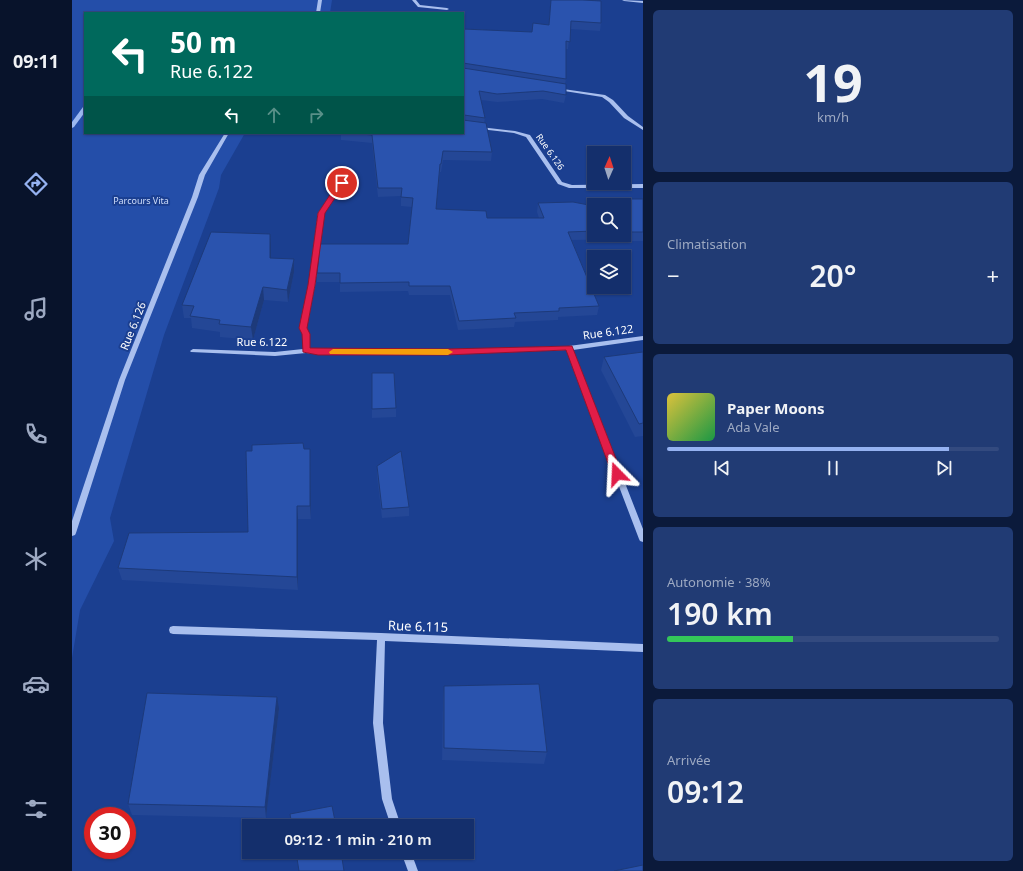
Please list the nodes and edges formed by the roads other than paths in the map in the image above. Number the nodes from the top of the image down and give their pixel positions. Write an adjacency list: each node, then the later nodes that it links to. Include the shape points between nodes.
1 (320, 0): 6 (street)
2 (414, 0): 5 (street, via 419,6)
3 (624, 0): 4 (street)
4 (643, 2)
5 (447, 9)
6 (318, 12)
7 (550, 88): 9 (street, via 602,96)
8 (464, 126): 12 (street, Rue 6.126, via 528,136 564,186)
9 (643, 129)
10 (226, 134): 17 (street, Rue 6.126, via 202,175 122,380)
11 (342, 183): 16 (street, via 321,213 312,285 303,328 306,334)
12 (643, 186)
13 (643, 338): 14 (street, Rue 6.122)
14 (570, 348): 16 (street, Rue 6.122, via 446,352); 18 (street)
15 (193, 351): 16 (street, Rue 6.122, via 275,354)
16 (306, 351)
17 (72, 533)
18 (643, 539)
19 (173, 630): 20 (street)
20 (381, 637): 21 (street, Rue 6.115); 22 (street, Rue 6.115, via 378,723 387,799)
21 (643, 648)
22 (394, 819)
23 (409, 859): 24 (street)
24 (413, 871)

